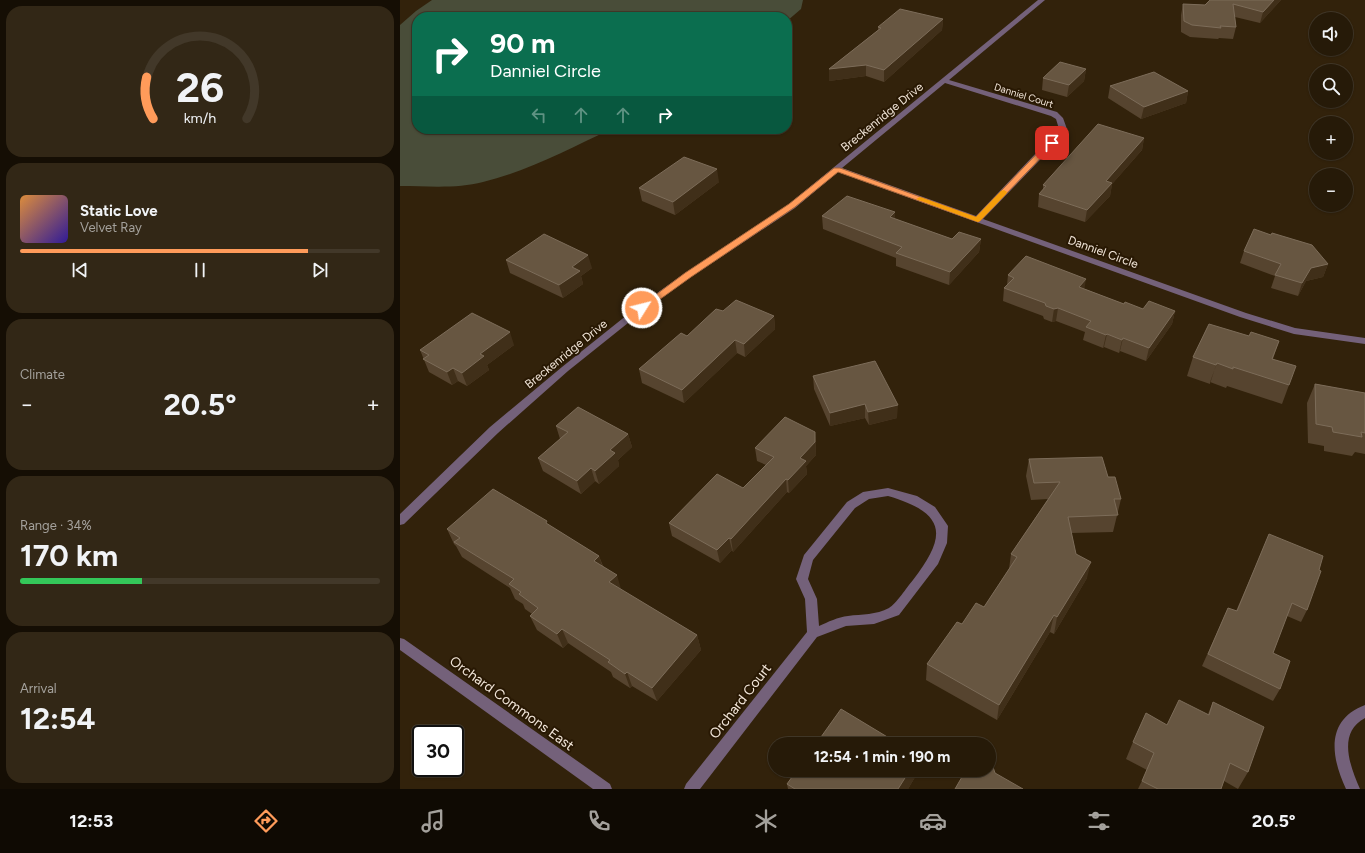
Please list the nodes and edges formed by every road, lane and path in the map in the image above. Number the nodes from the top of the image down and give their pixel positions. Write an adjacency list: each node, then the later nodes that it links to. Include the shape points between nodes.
1 (1042, 0): 2 (street, Breckenridge Drive)
2 (944, 81): 3 (street, Breckenridge Drive); 4 (street, Danniel Court, via 1054,114 1059,118 1063,129)
3 (837, 169): 4 (street, Danniel Circle); 6 (street, Breckenridge Drive, via 792,206 688,275 565,369 494,430)
4 (978, 220): 5 (street, Danniel Circle, via 1289,330)
5 (1365, 341)
6 (400, 521)
7 (813, 633): 7 (street, via 846,621 874,619 895,611 932,564 941,543 942,526 931,510 913,498 888,492 867,495 851,505 808,558 802,579 811,599); 11 (street, Orchard Court)
8 (400, 643): 10 (street, Orchard Commons East)
9 (1365, 711): 12 (street, via 1359,713 1346,726 1340,745 1342,766)
10 (605, 789)
11 (691, 789)
12 (1353, 789)

